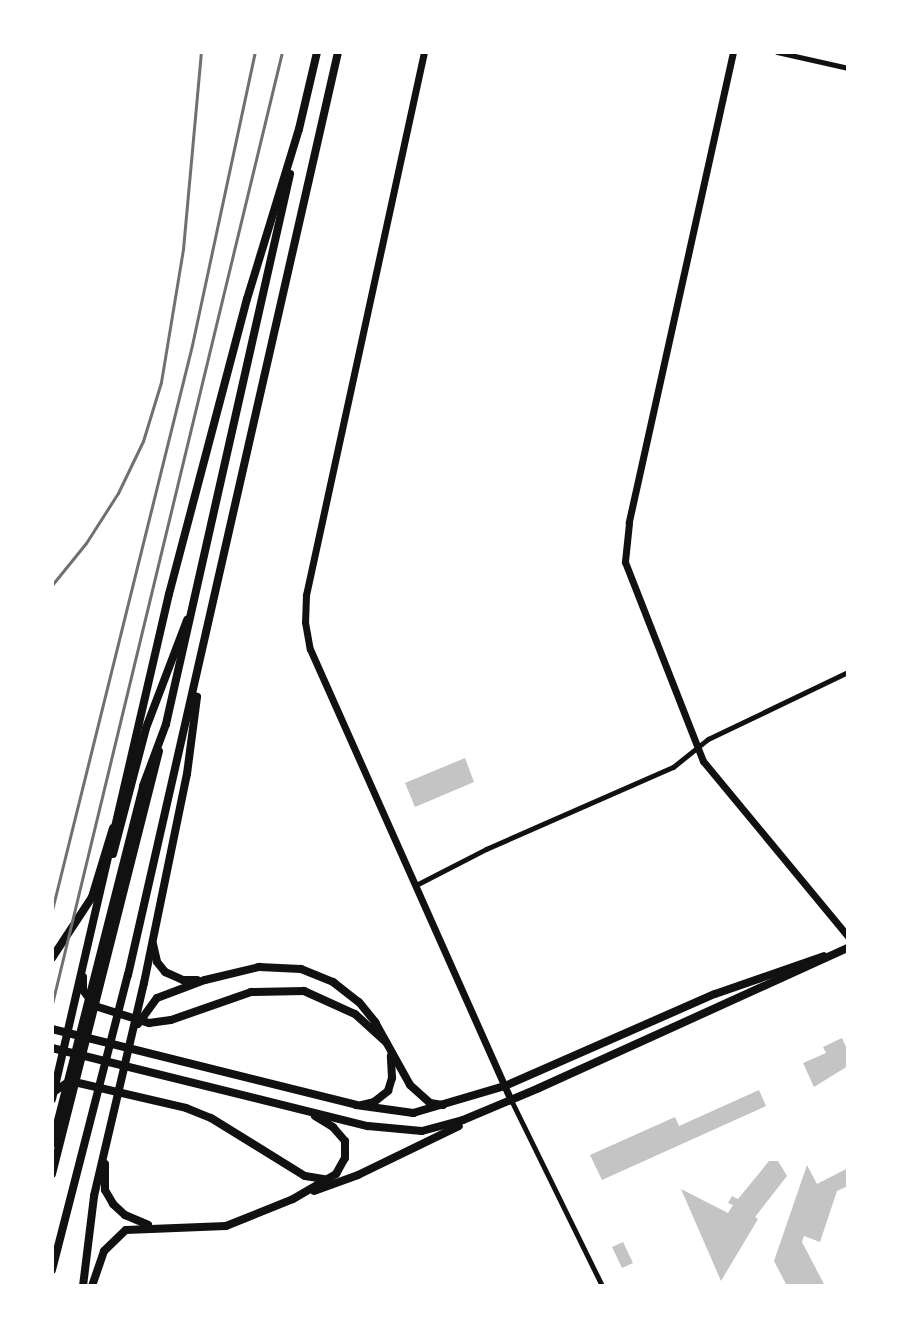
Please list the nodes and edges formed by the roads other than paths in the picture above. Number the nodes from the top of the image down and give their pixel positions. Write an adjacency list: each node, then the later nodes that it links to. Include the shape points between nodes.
1 (316, 52): 7 (main road)
2 (339, 52): 9 (main road)
3 (424, 52): 13 (street, via 306,595 305,622 310,649)
4 (733, 52): 11 (street, via 625,551 629,582)
5 (777, 52): 6 (street)
6 (848, 68)
7 (299, 129): 8 (main road); 12 (main road, via 247,299 169,594)
8 (192, 606): 21 (main road, via 143,737 84,972 86,996 111,1014 149,1023 171,1020 251,992 293,989 341,1006 367,1023); 27 (main road, via 166,724 143,786)
9 (200, 661): 14 (main road, via 187,774); 36 (main road, via 128,975)
10 (848, 672): 11 (street)
11 (697, 748): 13 (street, via 673,767 486,849); 15 (street, via 706,766)
12 (113, 828): 17 (main road, via 92,897); 24 (main road)
13 (416, 885): 23 (street)
14 (154, 920): 18 (main road, via 154,956 165,972 183,980); 20 (main road)
15 (848, 936)
16 (848, 948): 23 (main road, via 716,994); 25 (main road)
17 (52, 958)
18 (214, 977): 20 (main road, via 163,995 149,1006); 21 (main road, via 270,966 312,972 344,988 359,1002)
19 (52, 1029): 28 (main road)
20 (133, 1033): 30 (main road)
21 (387, 1046): 26 (main road, via 419,1095 436,1105); 28 (main road, via 393,1072 388,1091 374,1102)
22 (52, 1048): 29 (main road)
23 (505, 1086): 25 (street); 26 (main road)
24 (52, 1097): 33 (main road, via 59,1085 70,1081 177,1105 211,1118 310,1178)
25 (511, 1100): 29 (main road, via 449,1125 415,1131 379,1129); 34 (main road, via 358,1175); 39 (street)
26 (453, 1104): 28 (main road, via 408,1114)
27 (65, 1105): 31 (main road); 32 (main road)
28 (356, 1105)
29 (306, 1111): 33 (main road, via 333,1127 345,1141 344,1164)
30 (111, 1129): 35 (main road, via 103,1173 108,1197 118,1210 134,1220); 37 (main road, via 92,1209)
31 (52, 1144)
32 (52, 1174)
33 (332, 1177): 34 (main road)
34 (296, 1197): 35 (main road, via 226,1226)
35 (170, 1228): 38 (main road, via 133,1228 113,1238 100,1258)
36 (52, 1270)
37 (83, 1286)
38 (92, 1286)
39 (602, 1286)

